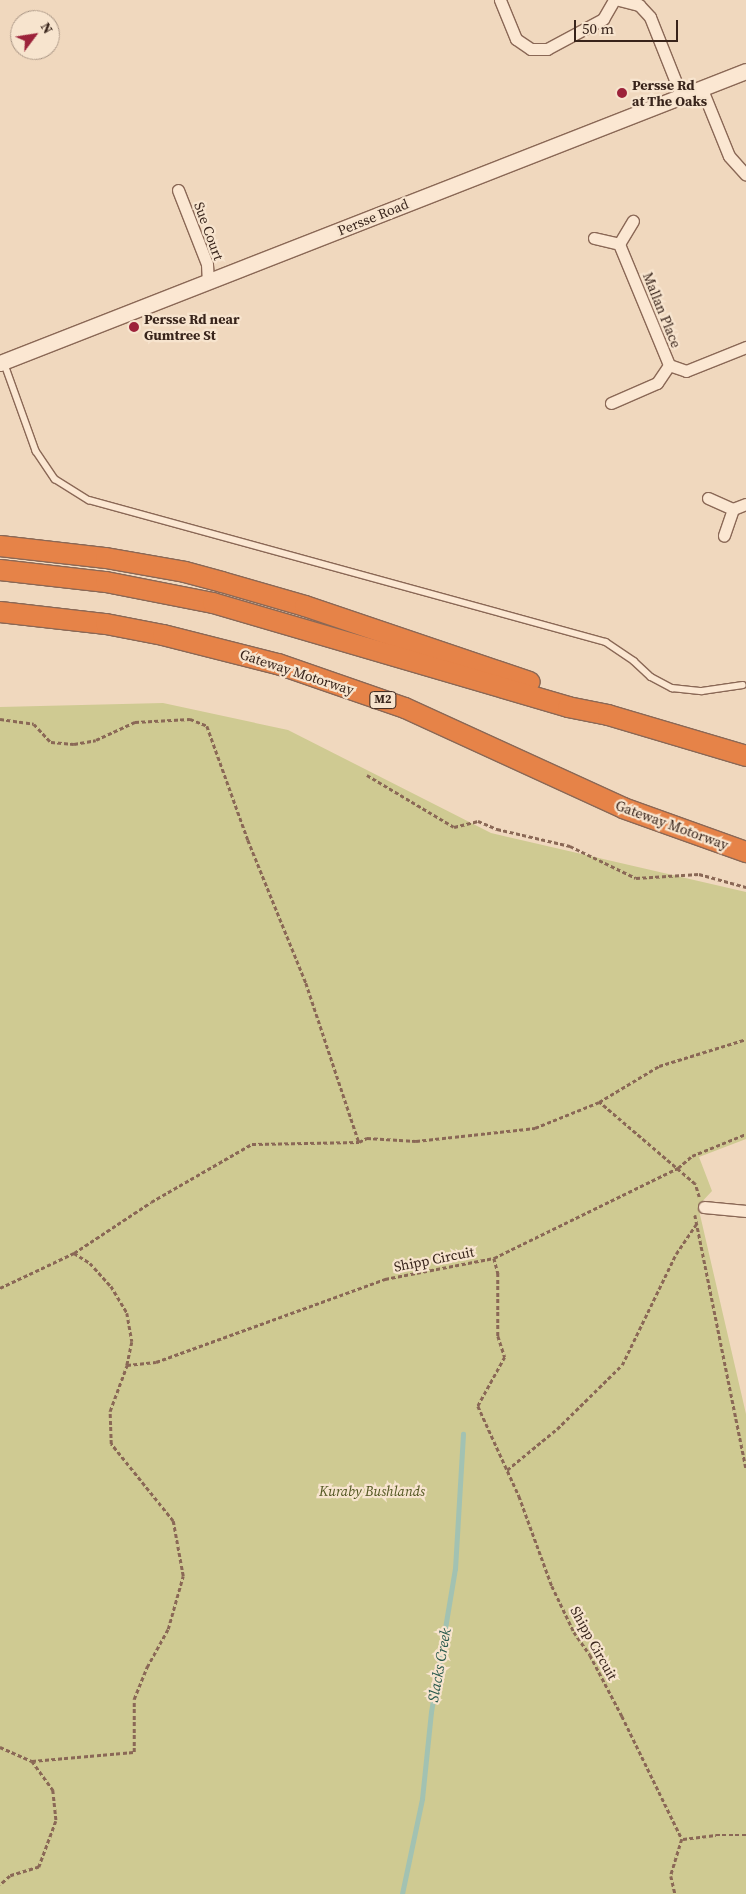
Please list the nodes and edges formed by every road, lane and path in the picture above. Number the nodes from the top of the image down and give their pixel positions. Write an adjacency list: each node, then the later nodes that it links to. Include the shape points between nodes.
1 (500, 0): 2 (street, via 516,39 531,49 547,48 603,19)
2 (614, 0)
3 (619, 0): 6 (street, via 639,5 650,17)
4 (746, 70): 5 (street, Persse Road)
5 (701, 87): 6 (street, Persse Road); 7 (street, via 729,156)
6 (681, 95): 12 (street, Persse Road)
7 (746, 175)
8 (178, 190): 12 (street, Sue Court, via 207,264)
9 (632, 221): 11 (street)
10 (594, 238): 11 (street)
11 (619, 244): 15 (street, Mallan Place)
12 (208, 282): 14 (street, Persse Road)
13 (746, 347): 15 (street, Mallan Place, via 686,371)
14 (1, 359): 24 (lane, via 36,451 56,479 89,500 606,642 651,677 672,688 702,691)
15 (669, 365): 16 (street, via 657,383)
16 (611, 403)
17 (708, 498): 19 (street)
18 (746, 504): 19 (street)
19 (733, 509): 20 (street)
20 (724, 535)
21 (0, 546): 25 (highway, via 125,561 231,584 564,693)
22 (0, 570): 25 (highway, via 106,582 213,602 559,704)
23 (0, 612): 29 (highway, Gateway Motorway / M2, via 106,624 278,664 405,708 623,808)
24 (743, 685)
25 (608, 715): 27 (highway)
26 (0, 719): 34 (path, via 34,724 51,742 74,744 96,740 135,722 190,719 207,726 248,840 306,983)
27 (746, 756)
28 (366, 775): 30 (path, via 454,828 478,821 497,829 570,846 636,878 699,874)
29 (746, 852)
30 (746, 886)
31 (746, 1039): 32 (path, via 659,1066)
32 (599, 1102): 34 (path, via 535,1128 416,1140 367,1138); 35 (path)
33 (746, 1134): 35 (path, via 692,1156)
34 (359, 1142): 39 (path, via 252,1144 151,1202)
35 (678, 1168): 36 (path, via 695,1184); 40 (path)
36 (704, 1207): 37 (street); 38 (path, via 694,1211)
37 (746, 1212)
38 (697, 1223): 43 (path); 44 (path, via 676,1254 622,1365 557,1429)
39 (74, 1253): 41 (path); 42 (path, via 90,1263 111,1286 127,1314 132,1342)
40 (494, 1258): 42 (path, Shipp Circuit, via 385,1279 156,1362); 44 (path, Shipp Circuit, via 498,1274 498,1336 505,1357 478,1406)
41 (0, 1288)
42 (127, 1365): 46 (path, via 110,1412 111,1444 173,1522 183,1576 168,1629 134,1699 134,1752)
43 (746, 1469)
44 (507, 1470): 48 (path, Shipp Circuit, via 570,1624 622,1716)
45 (0, 1747): 46 (path)
46 (32, 1762): 49 (path, via 54,1790 56,1821 39,1867 10,1876)
47 (746, 1835): 48 (path)
48 (682, 1839): 50 (path, via 671,1876)
49 (0, 1885)
50 (675, 1894)

